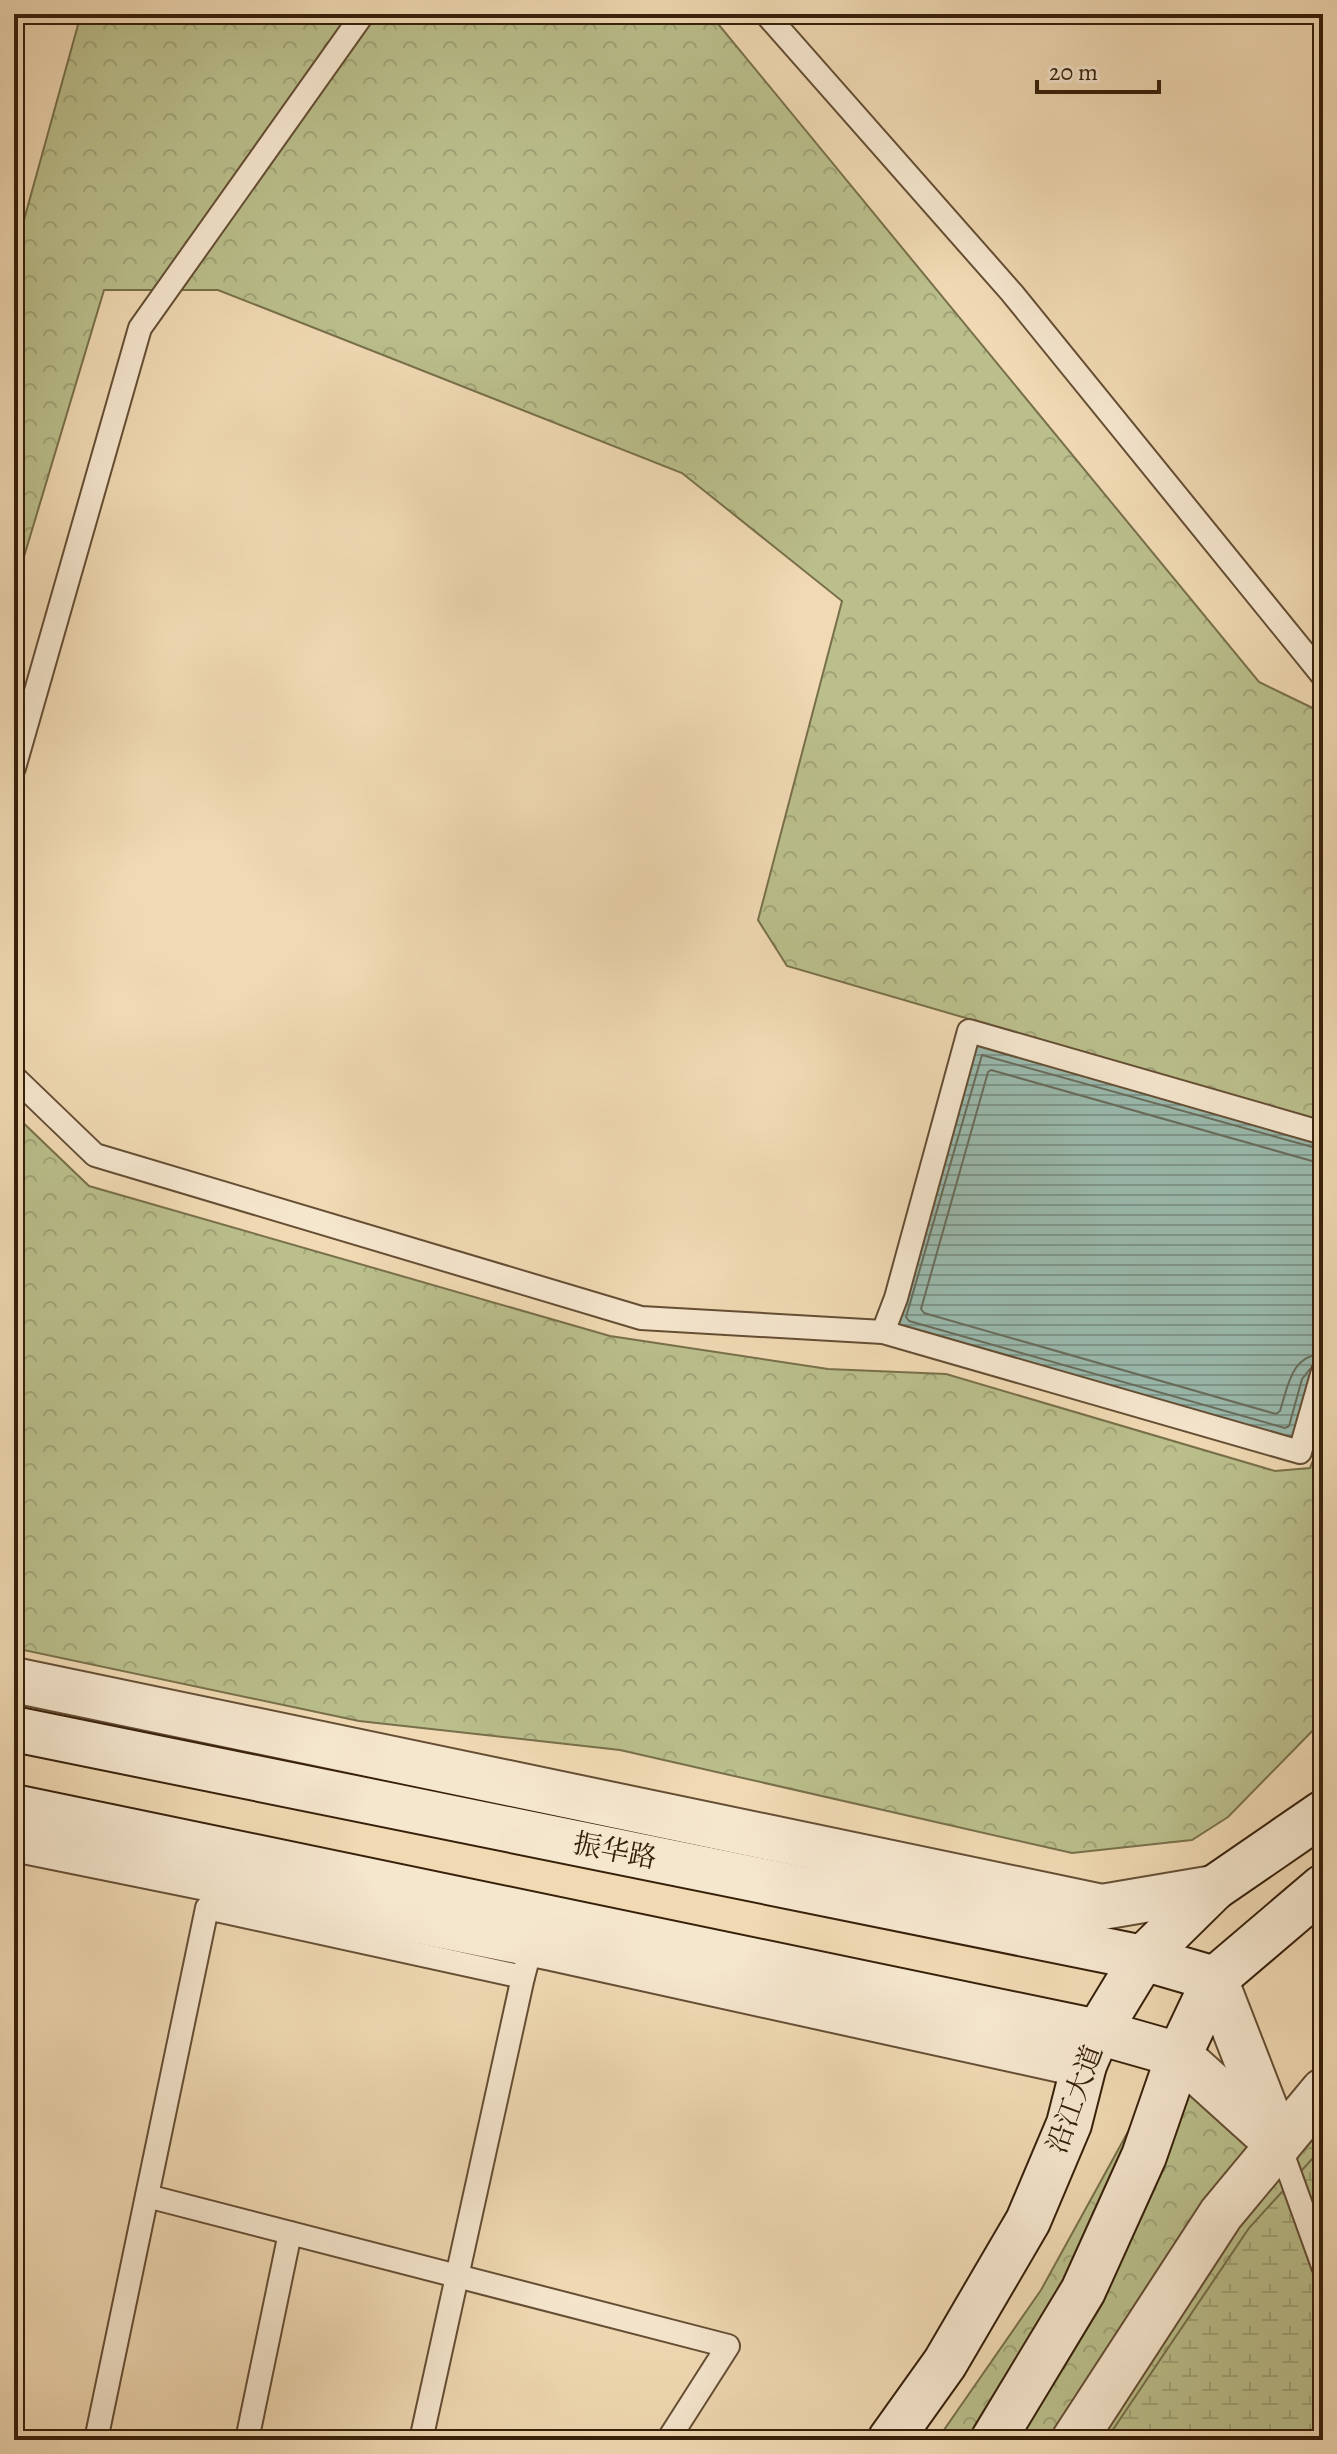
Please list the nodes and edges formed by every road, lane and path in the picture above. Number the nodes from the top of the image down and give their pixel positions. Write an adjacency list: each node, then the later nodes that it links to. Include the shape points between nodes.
1 (363, 14): 4 (lane, via 140,328)
2 (766, 14): 3 (lane, via 1012,293)
3 (1323, 676)
4 (14, 768)
5 (14, 1077): 7 (lane, via 95,1155 641,1318)
6 (1323, 1133): 7 (lane, via 969,1031)
7 (883, 1332): 8 (lane, via 1300,1452)
8 (1323, 1371)
9 (14, 1680): 15 (main road, via 1102,1907)
10 (14, 1729): 16 (main road, 振华路)
11 (14, 1807): 19 (main road)
12 (1323, 1813): 15 (main road, 沿江大道)
13 (14, 1839): 17 (main road)
14 (1323, 1887): 18 (main road)
15 (1214, 1888): 16 (main road, 沿江大道)
16 (1143, 1958): 18 (main road, 振华路); 19 (main road, 沿江大道)
17 (528, 1960): 19 (main road); 23 (lane, via 207,1908); 26 (lane)
18 (1215, 1979): 20 (main road); 22 (main road)
19 (1091, 2049): 20 (main road); 31 (main road, 沿江大道, via 1069,2124 1028,2221 945,2363)
20 (1179, 2055): 22 (main road); 32 (main road, via 1144,2156 1083,2291)
21 (1323, 2091): 22 (main road)
22 (1279, 2144): 25 (lane); 33 (main road, via 1221,2214)
23 (147, 2196): 24 (lane); 27 (lane)
24 (290, 2233): 26 (lane); 28 (lane)
25 (1323, 2266)
26 (458, 2277): 29 (lane); 30 (lane, via 728,2346)
27 (96, 2440)
28 (247, 2440)
29 (421, 2440)
30 (668, 2440)
31 (890, 2440)
32 (993, 2440)
33 (1074, 2440)

